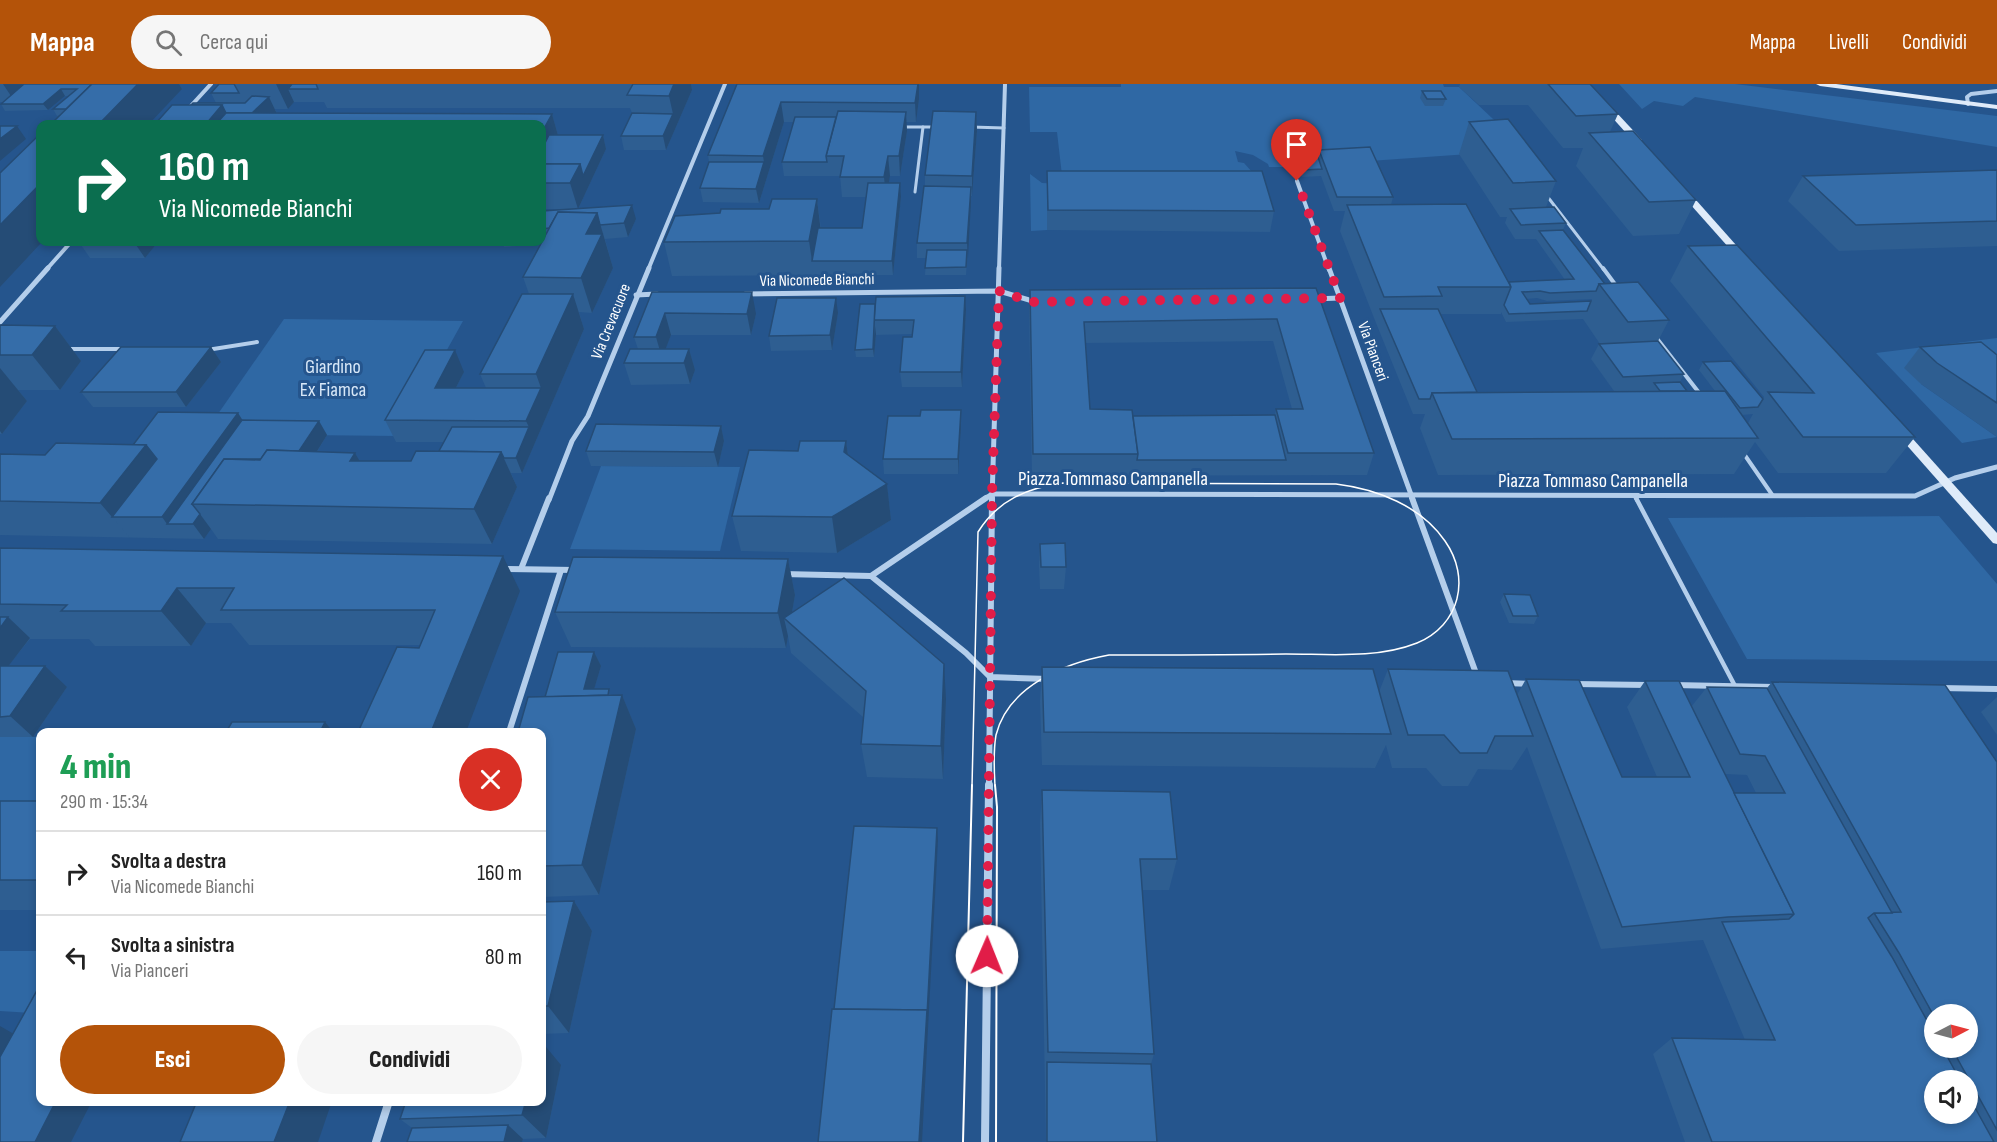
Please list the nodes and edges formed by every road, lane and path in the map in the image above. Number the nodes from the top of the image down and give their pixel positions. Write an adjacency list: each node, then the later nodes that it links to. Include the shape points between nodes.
1 (211, 84): 11 (street)
2 (724, 84): 28 (street, Via Crevacuore)
3 (1005, 84): 16 (street)
4 (1586, 84): 17 (street)
5 (1820, 84): 8 (street)
6 (1861, 84): 8 (street)
7 (1997, 91): 8 (street, via 1971,94)
8 (1967, 100): 9 (street); 10 (street)
9 (1997, 101)
10 (1997, 107)
11 (182, 116)
12 (901, 127): 13 (lane)
13 (923, 127): 14 (lane); 21 (lane)
14 (944, 127)
15 (966, 128): 16 (lane)
16 (1004, 128): 24 (street)
17 (1648, 153)
18 (1297, 181): 29 (street, Via Pianceri)
19 (1679, 187): 23 (street)
20 (1541, 189): 25 (lane)
21 (915, 192)
22 (67, 246): 32 (street)
23 (1750, 265)
24 (999, 291): 27 (street, Via Nicomede Bianchi); 31 (street, Via Nicomede Bianchi); 43 (street)
25 (1621, 292)
26 (660, 294): 28 (street)
27 (742, 294)
28 (636, 295): 49 (street, Via Crevacuore)
29 (1340, 298): 30 (street); 44 (street, Via Pianceri)
30 (1305, 299)
31 (1044, 302)
32 (0, 322)
33 (1650, 330): 38 (lane)
34 (258, 342): 37 (lane)
35 (60, 349): 36 (lane)
36 (128, 349)
37 (196, 350)
38 (1701, 396)
39 (1889, 419): 42 (street)
40 (1743, 454): 46 (lane)
41 (1997, 467): 42 (street, Piazza Tommaso Campanella)
42 (1944, 481): 46 (street, Piazza Tommaso Campanella, via 1914,495); 47 (street)
43 (992, 494): 44 (street, Piazza Tommaso Campanella); 53 (street, Piazza Tommaso Campanella); 54 (street)
44 (1413, 496): 45 (street, Piazza Tommaso Campanella); 56 (street, via 1479,683)
45 (1635, 496): 46 (street, Piazza Tommaso Campanella); 62 (lane)
46 (1773, 496)
47 (1997, 540)
48 (498, 568): 49 (street)
49 (521, 569): 50 (street)
50 (561, 570): 51 (street); 66 (street)
51 (585, 570)
52 (774, 573): 53 (street)
53 (871, 576): 54 (street)
54 (990, 677): 55 (street); 69 (street)
55 (1054, 679)
56 (1467, 683)
57 (1491, 683): 58 (street)
58 (1538, 684)
59 (1561, 684): 60 (street)
60 (1654, 685)
61 (1666, 685): 62 (street)
62 (1735, 686): 63 (street)
63 (1783, 687)
64 (1938, 688): 65 (street)
65 (1997, 689)
66 (510, 728)
67 (388, 1106): 68 (street)
68 (376, 1142)
69 (985, 1142)

